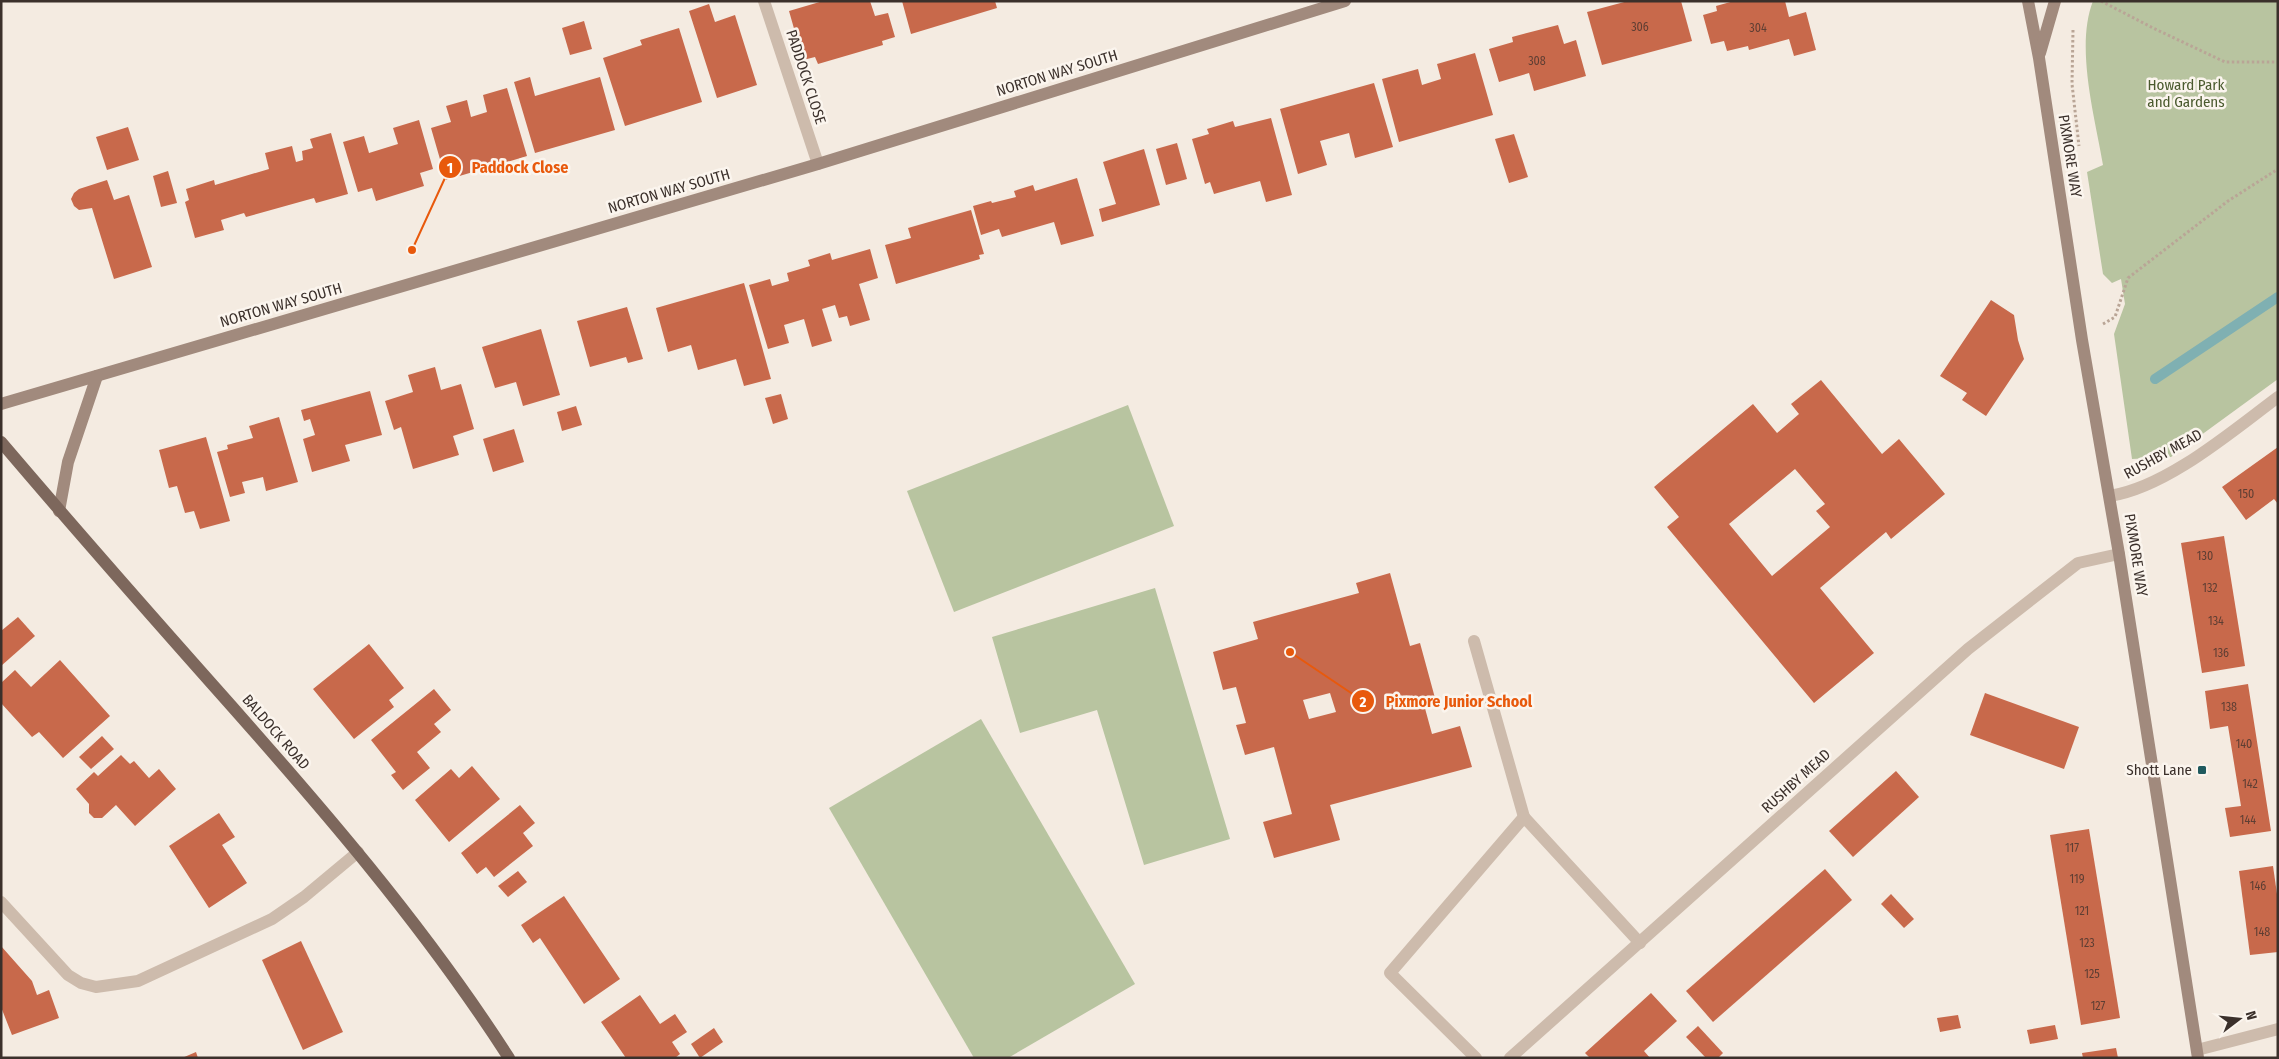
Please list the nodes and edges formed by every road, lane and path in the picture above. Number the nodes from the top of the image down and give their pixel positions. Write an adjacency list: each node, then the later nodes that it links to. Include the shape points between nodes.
1 (764, 1): 9 (street, PADDOCK CLOSE)
2 (1345, 1): 6 (street, NORTON WAY SOUTH)
3 (2028, 1): 7 (street, PIXMORE WAY)
4 (2055, 1): 7 (street, PIXMORE WAY)
5 (2101, 1): 8 (path, via 2225,62)
6 (1325, 4): 9 (street, NORTON WAY SOUTH)
7 (2039, 58): 16 (street, PIXMORE WAY, via 2082,340)
8 (2278, 62)
9 (818, 164): 12 (street, NORTON WAY SOUTH)
10 (2278, 169): 11 (path, via 2228,201 2128,278 2115,317)
11 (2100, 326)
12 (97, 376): 14 (street, NORTON WAY SOUTH); 17 (street, via 68,462)
13 (2278, 397): 16 (street, RUSHBY MEAD, via 2198,456 2131,493)
14 (1, 404)
15 (1, 442): 17 (main road, BALDOCK ROAD)
16 (2110, 496): 18 (street, PIXMORE WAY)
17 (59, 511): 21 (main road, BALDOCK ROAD)
18 (2119, 554): 23 (street, RUSHBY MEAD, via 2078,563 1968,649); 25 (street, PIXMORE WAY)
19 (1474, 641): 20 (street)
20 (1524, 817): 23 (street); 27 (street, via 1390,973)
21 (358, 852): 22 (street, via 272,919 138,981 113,986 96,987 80,983 68,975); 26 (main road, BALDOCK ROAD, via 425,937)
22 (1, 902)
23 (1640, 943): 28 (street, RUSHBY MEAD)
24 (2278, 1029): 25 (street)
25 (2197, 1054)
26 (509, 1058)
27 (1476, 1058)
28 (1510, 1058)

